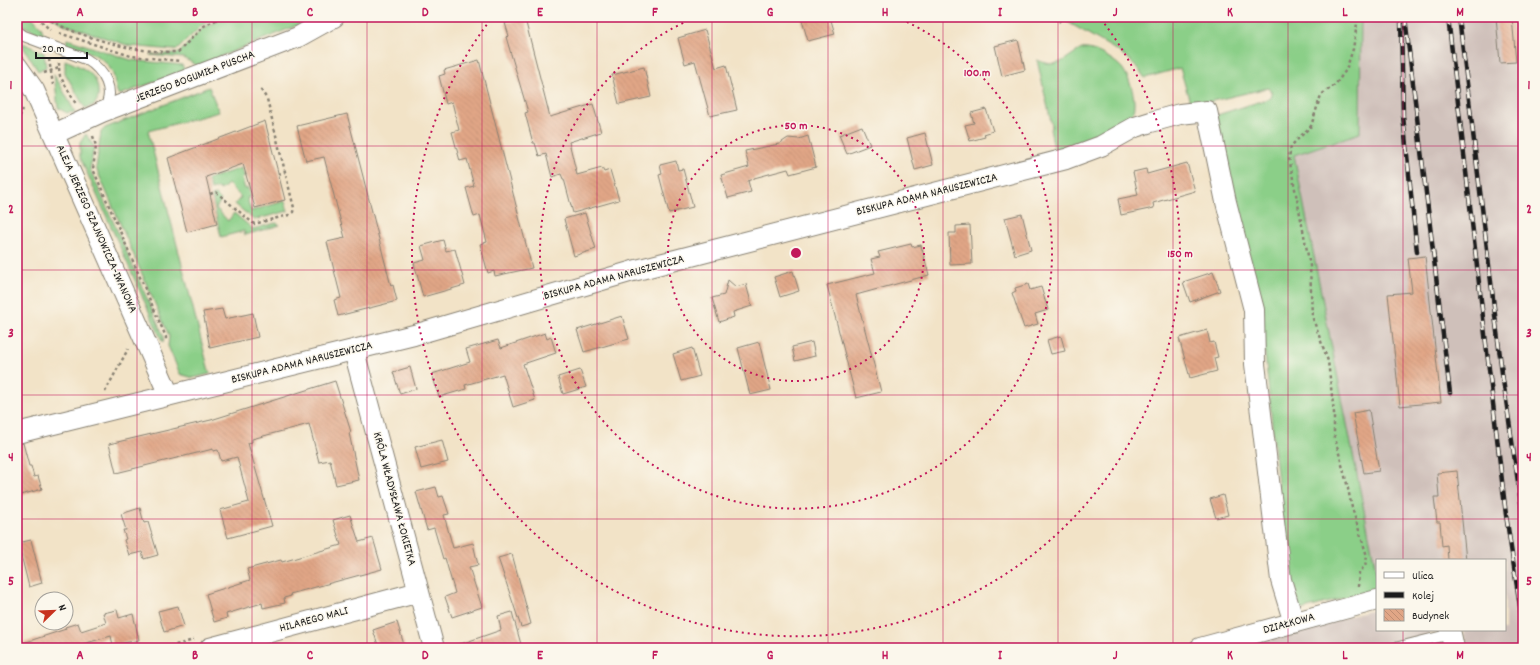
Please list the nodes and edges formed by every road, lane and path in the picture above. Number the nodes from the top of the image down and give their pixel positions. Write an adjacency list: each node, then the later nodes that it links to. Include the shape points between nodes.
1 (37, 17): 13 (path, via 50,30 131,56 182,62)
2 (46, 17): 3 (path, via 58,26 126,49 160,52 178,52 204,26)
3 (222, 17)
4 (334, 17): 13 (street, JERZEGO BOGUMIŁA PUSCHA, via 298,37)
5 (1055, 17): 7 (path)
6 (1358, 17): 31 (path, via 1353,49 1346,70 1335,85 1321,94 1311,126 1291,146 1289,158 1310,266 1312,316 1328,361 1334,434 1367,556 1365,566 1359,572 1357,585)
7 (1060, 22)
8 (17, 31): 17 (lane, via 95,64 106,80 108,88 108,103)
9 (59, 58): 11 (path)
10 (17, 66): 20 (street, ALEJA JERZEGO SZAJNOWICZA-IWANOWA, via 34,90)
11 (59, 68): 12 (path); 16 (path, via 60,76)
12 (40, 76)
13 (195, 77): 17 (street, JERZEGO BOGUMIŁA PUSCHA)
14 (259, 87): 21 (path, via 267,99)
15 (23, 108): 18 (path)
16 (80, 110)
17 (102, 112): 20 (street, JERZEGO BOGUMIŁA PUSCHA)
18 (27, 114)
19 (89, 131): 24 (path, via 96,146 93,169 166,337)
20 (54, 134): 28 (street, ALEJA JERZEGO SZAJNOWICZA-IWANOWA)
21 (285, 172): 22 (path); 23 (path, via 294,208 289,216 254,224 216,192)
22 (278, 174)
23 (210, 194)
24 (165, 344)
25 (133, 351): 27 (path, via 130,345)
26 (354, 351): 28 (street, BISKUPA ADAMA NARUSZEWICZA); 30 (street, KRÓLA WŁADYSŁAWA ŁOKIETKA); 32 (street, BISKUPA ADAMA NARUSZEWICZA, via 633,271 1066,159 1101,146 1150,122 1180,114 1207,111 1226,202 1254,310 1256,364 1281,580)
27 (103, 394)
28 (169, 395): 29 (street, BISKUPA ADAMA NARUSZEWICZA)
29 (17, 433)
30 (419, 592): 34 (street, HILAREGO MALI); 36 (street, KRÓLA WŁADYSŁAWA ŁOKIETKA)
31 (1370, 602): 32 (street, DZIAŁKOWA)
32 (1294, 623): 37 (street, DZIAŁKOWA)
33 (1452, 637): 38 (lane)
34 (203, 644): 35 (path)
35 (164, 648)
36 (434, 648)
37 (1200, 648)
38 (1395, 648)

